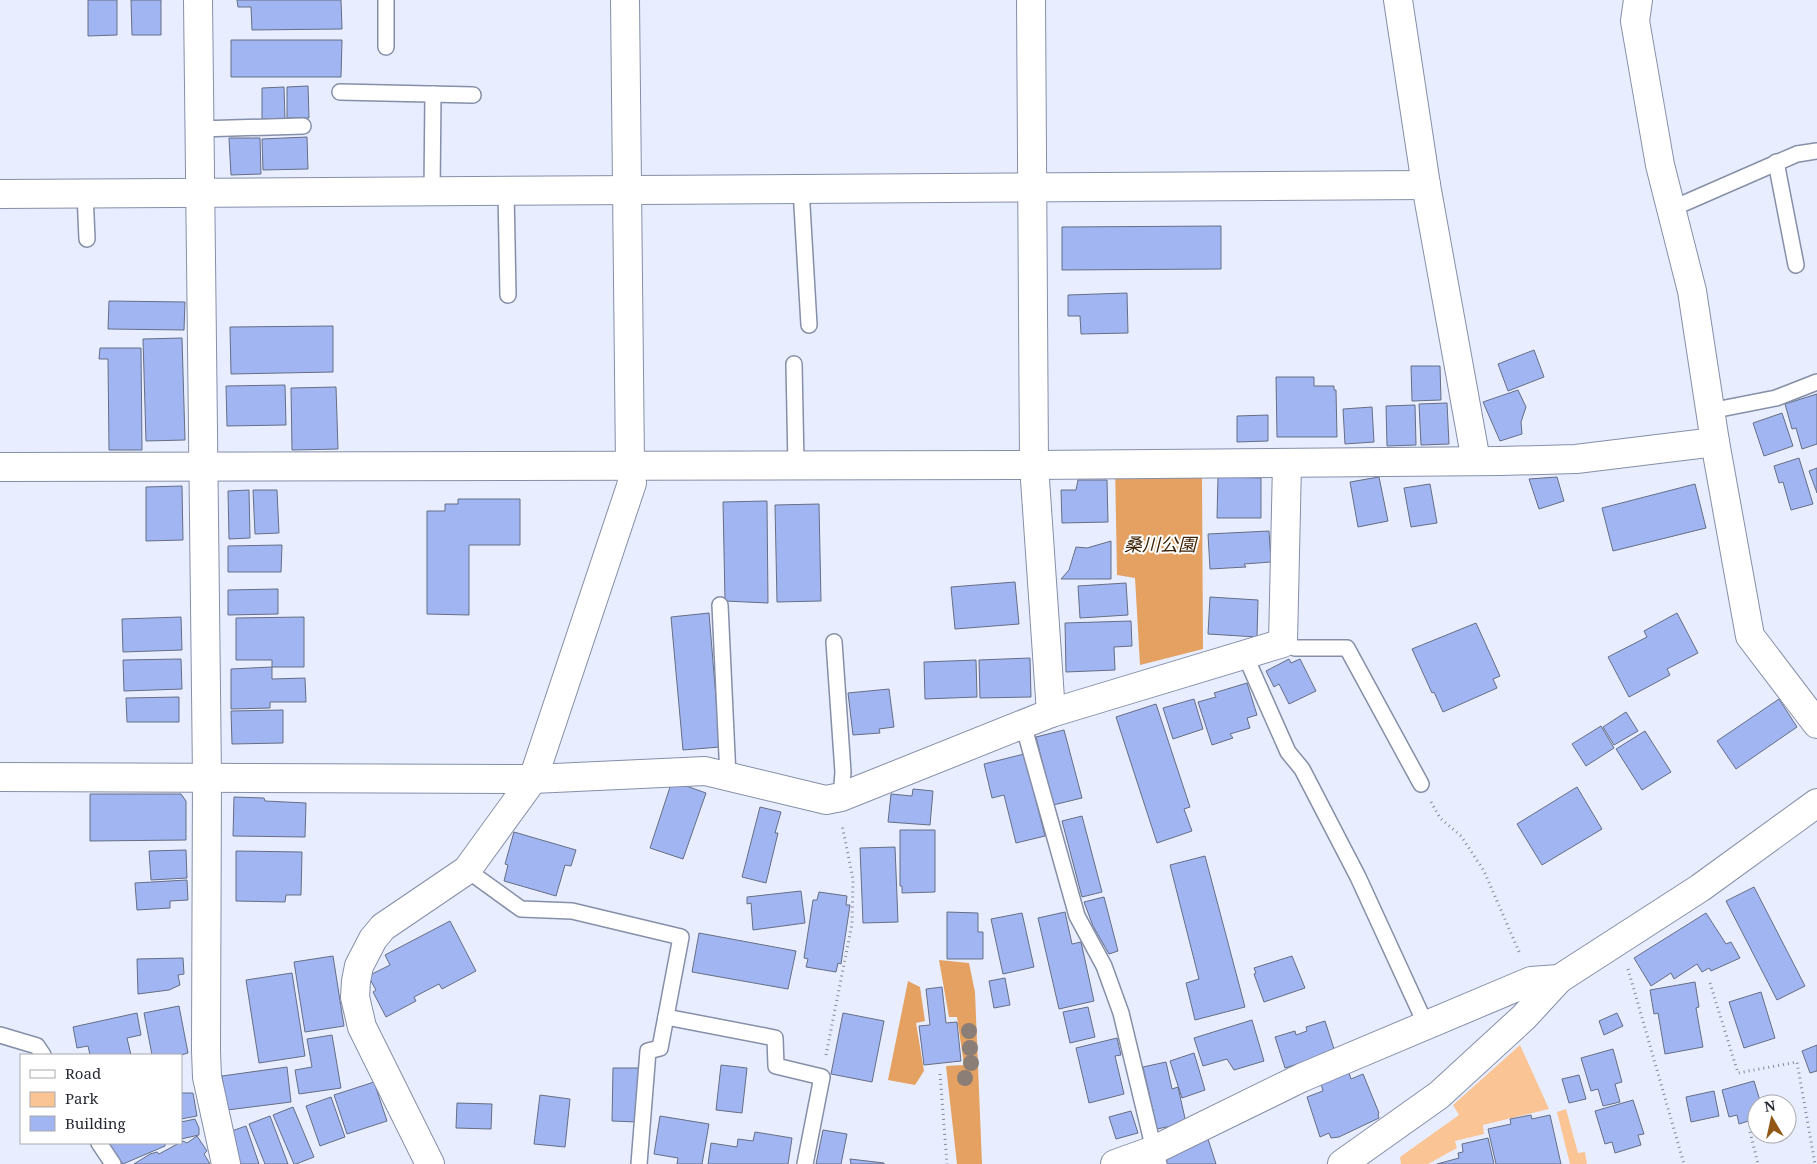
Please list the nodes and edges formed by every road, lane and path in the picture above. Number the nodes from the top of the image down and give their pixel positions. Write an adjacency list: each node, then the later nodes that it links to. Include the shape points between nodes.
1 (198, 0): 12 (street)
2 (386, 0): 7 (lane)
3 (625, 0): 18 (street)
4 (1031, 0): 16 (street)
5 (1398, 0): 15 (street)
6 (1638, 0): 24 (street, via 1635,21 1660,165)
7 (386, 47)
8 (340, 92): 9 (lane)
9 (433, 94): 10 (lane); 19 (lane)
10 (473, 95)
11 (304, 126): 12 (lane)
12 (199, 129): 21 (street)
13 (1817, 152): 14 (lane, via 1797,154)
14 (1776, 162): 24 (lane); 26 (lane)
15 (1426, 185): 16 (street); 33 (street)
16 (1032, 186): 17 (street); 37 (street)
17 (801, 189): 18 (street); 28 (lane)
18 (626, 190): 20 (street); 35 (street)
19 (432, 191): 20 (street); 21 (street)
20 (506, 191): 27 (lane)
21 (200, 193): 23 (street); 38 (street)
22 (0, 194): 23 (street)
23 (85, 194): 25 (lane)
24 (1671, 209): 31 (street, via 1692,291)
25 (87, 239)
26 (1796, 265)
27 (508, 295)
28 (809, 325)
29 (794, 364): 36 (lane)
30 (1817, 382): 31 (lane, via 1776,398)
31 (1710, 411): 32 (street)
32 (1715, 442): 33 (street, via 1576,460); 46 (street, via 1750,636)
33 (1476, 461): 34 (street)
34 (1288, 464): 37 (street); 42 (street)
35 (630, 465): 36 (street); 38 (street); 50 (street, via 632,483)
36 (796, 465): 37 (street)
37 (1034, 465): 44 (street)
38 (203, 466): 39 (street); 48 (street)
39 (0, 467)
40 (720, 605): 49 (lane)
41 (834, 642): 52 (lane, via 843,772)
42 (1284, 643): 43 (street); 51 (lane, via 1295,648 1347,648)
43 (1245, 655): 44 (street); 60 (lane, via 1288,752 1302,769 1358,877)
44 (1051, 713): 45 (street)
45 (1023, 724): 52 (street); 67 (lane, via 1077,916 1104,966 1121,1014)
46 (1817, 724)
47 (0, 777): 48 (street)
48 (206, 777): 50 (street); 69 (street, via 207,1077)
49 (728, 777): 50 (street, via 705,771); 52 (street, via 826,800)
50 (533, 780): 54 (street)
51 (1421, 784): 57 (path, via 1440,818 1461,836 1484,871)
52 (841, 797): 64 (path, via 840,815 853,879 852,924)
53 (1817, 803): 55 (street, via 1700,888)
54 (467, 870): 59 (lane, via 522,909 572,911 681,937); 70 (street, via 383,927 365,952 356,981 355,997 362,1027)
55 (1620, 940): 56 (street); 76 (path)
56 (1560, 979): 57 (street); 75 (street, via 1524,1017 1438,1095)
57 (1531, 981): 60 (street)
58 (1710, 983): 78 (path, via 1738,1074 1797,1062)
59 (666, 1016): 64 (lane, via 775,1038 776,1066); 71 (lane, via 660,1048 648,1051)
60 (1426, 1025): 67 (street, via 1301,1078)
61 (0, 1035): 62 (lane, via 37,1046)
62 (42, 1054)
63 (940, 1074): 73 (path)
64 (822, 1077): 72 (lane)
65 (100, 1144): 68 (lane)
66 (1753, 1144): 77 (path)
67 (1157, 1157): 74 (street)
68 (113, 1164)
69 (226, 1164)
70 (430, 1164)
71 (639, 1164)
72 (804, 1164)
73 (948, 1164)
74 (1115, 1164)
75 (1342, 1164)
76 (1684, 1164)
77 (1757, 1164)
78 (1814, 1164)

